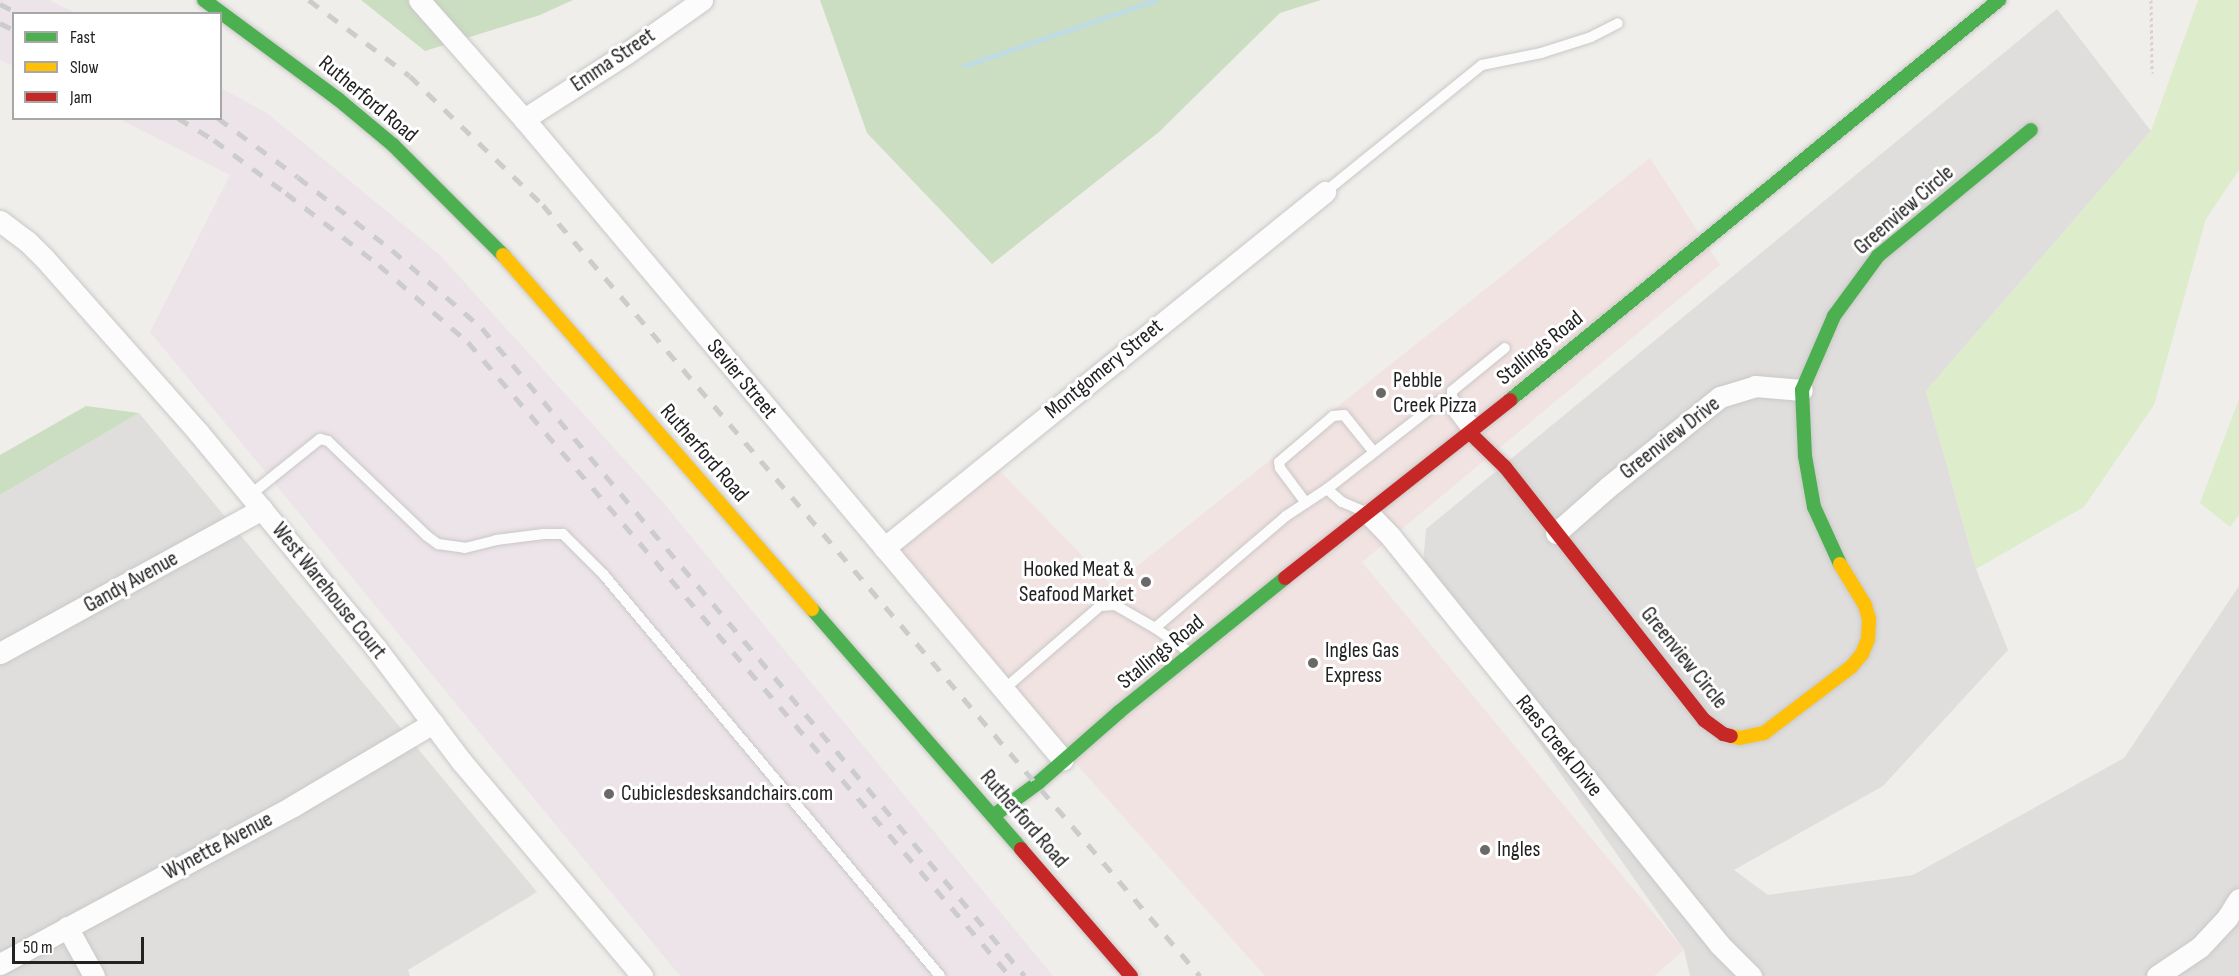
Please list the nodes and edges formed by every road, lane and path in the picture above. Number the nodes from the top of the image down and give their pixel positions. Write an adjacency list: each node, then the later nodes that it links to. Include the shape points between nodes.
1 (204, 0): 6 (street, Rutherford Road)
2 (419, 0): 10 (street, Sevier Street)
3 (702, 0): 10 (street, Emma Street)
4 (1999, 0): 16 (street, Stallings Road)
5 (2151, 0): 9 (path)
6 (220, 12)
7 (222, 13): 30 (street, Rutherford Road, via 338,99 458,207 527,280)
8 (1618, 23): 12 (lane, via 1591,37 1541,53 1482,65)
9 (2152, 73)
10 (524, 119): 23 (street, Sevier Street)
11 (2031, 130): 15 (street, Greenview Circle, via 1866,270 1834,316)
12 (1325, 192): 23 (street, Montgomery Street)
13 (0, 221): 19 (street, West Warehouse Court, via 45,259)
14 (1505, 348): 16 (lane, via 1452,391)
15 (1802, 390): 22 (street, Greenview Drive, via 1755,386 1720,398); 22 (street, Greenview Circle, via 1805,456 1814,507 1834,555 1865,605 1870,627 1862,654 1851,667 1771,730 1740,738 1710,726)
16 (1473, 430): 17 (lane, via 1446,402 1440,401); 21 (street, Stallings Road); 22 (street, Greenview Circle)
17 (1373, 452): 18 (lane); 20 (lane, via 1344,415 1333,416 1279,462)
18 (1328, 489): 20 (lane); 21 (lane, via 1342,502)
19 (256, 502): 25 (street, Gandy Avenue); 28 (street, West Warehouse Court); 36 (lane, via 320,439 328,441 438,544 465,548 496,540 563,534 604,575)
20 (1306, 503): 24 (lane)
21 (1369, 514): 26 (street, Stallings Road); 38 (street, Raes Creek Drive, via 1719,945)
22 (1556, 533)
23 (884, 548): 27 (street, Sevier Street)
24 (1155, 628): 26 (lane); 27 (lane, via 1115,605 1100,606)
25 (0, 653)
26 (1191, 654): 29 (street, Stallings Road)
27 (1003, 690): 29 (street, Sevier Street)
28 (433, 723): 32 (street, Wynette Avenue, via 293,806); 35 (street, West Warehouse Court)
29 (1063, 760): 30 (street, Stallings Road)
30 (993, 816): 37 (street, Rutherford Road)
31 (2239, 899): 39 (street, via 2200,947)
32 (67, 927): 33 (street, Wynette Avenue); 34 (street)
33 (0, 964)
34 (94, 976)
35 (642, 976)
36 (940, 976)
37 (1131, 976)
38 (1751, 976)
39 (2157, 976)

